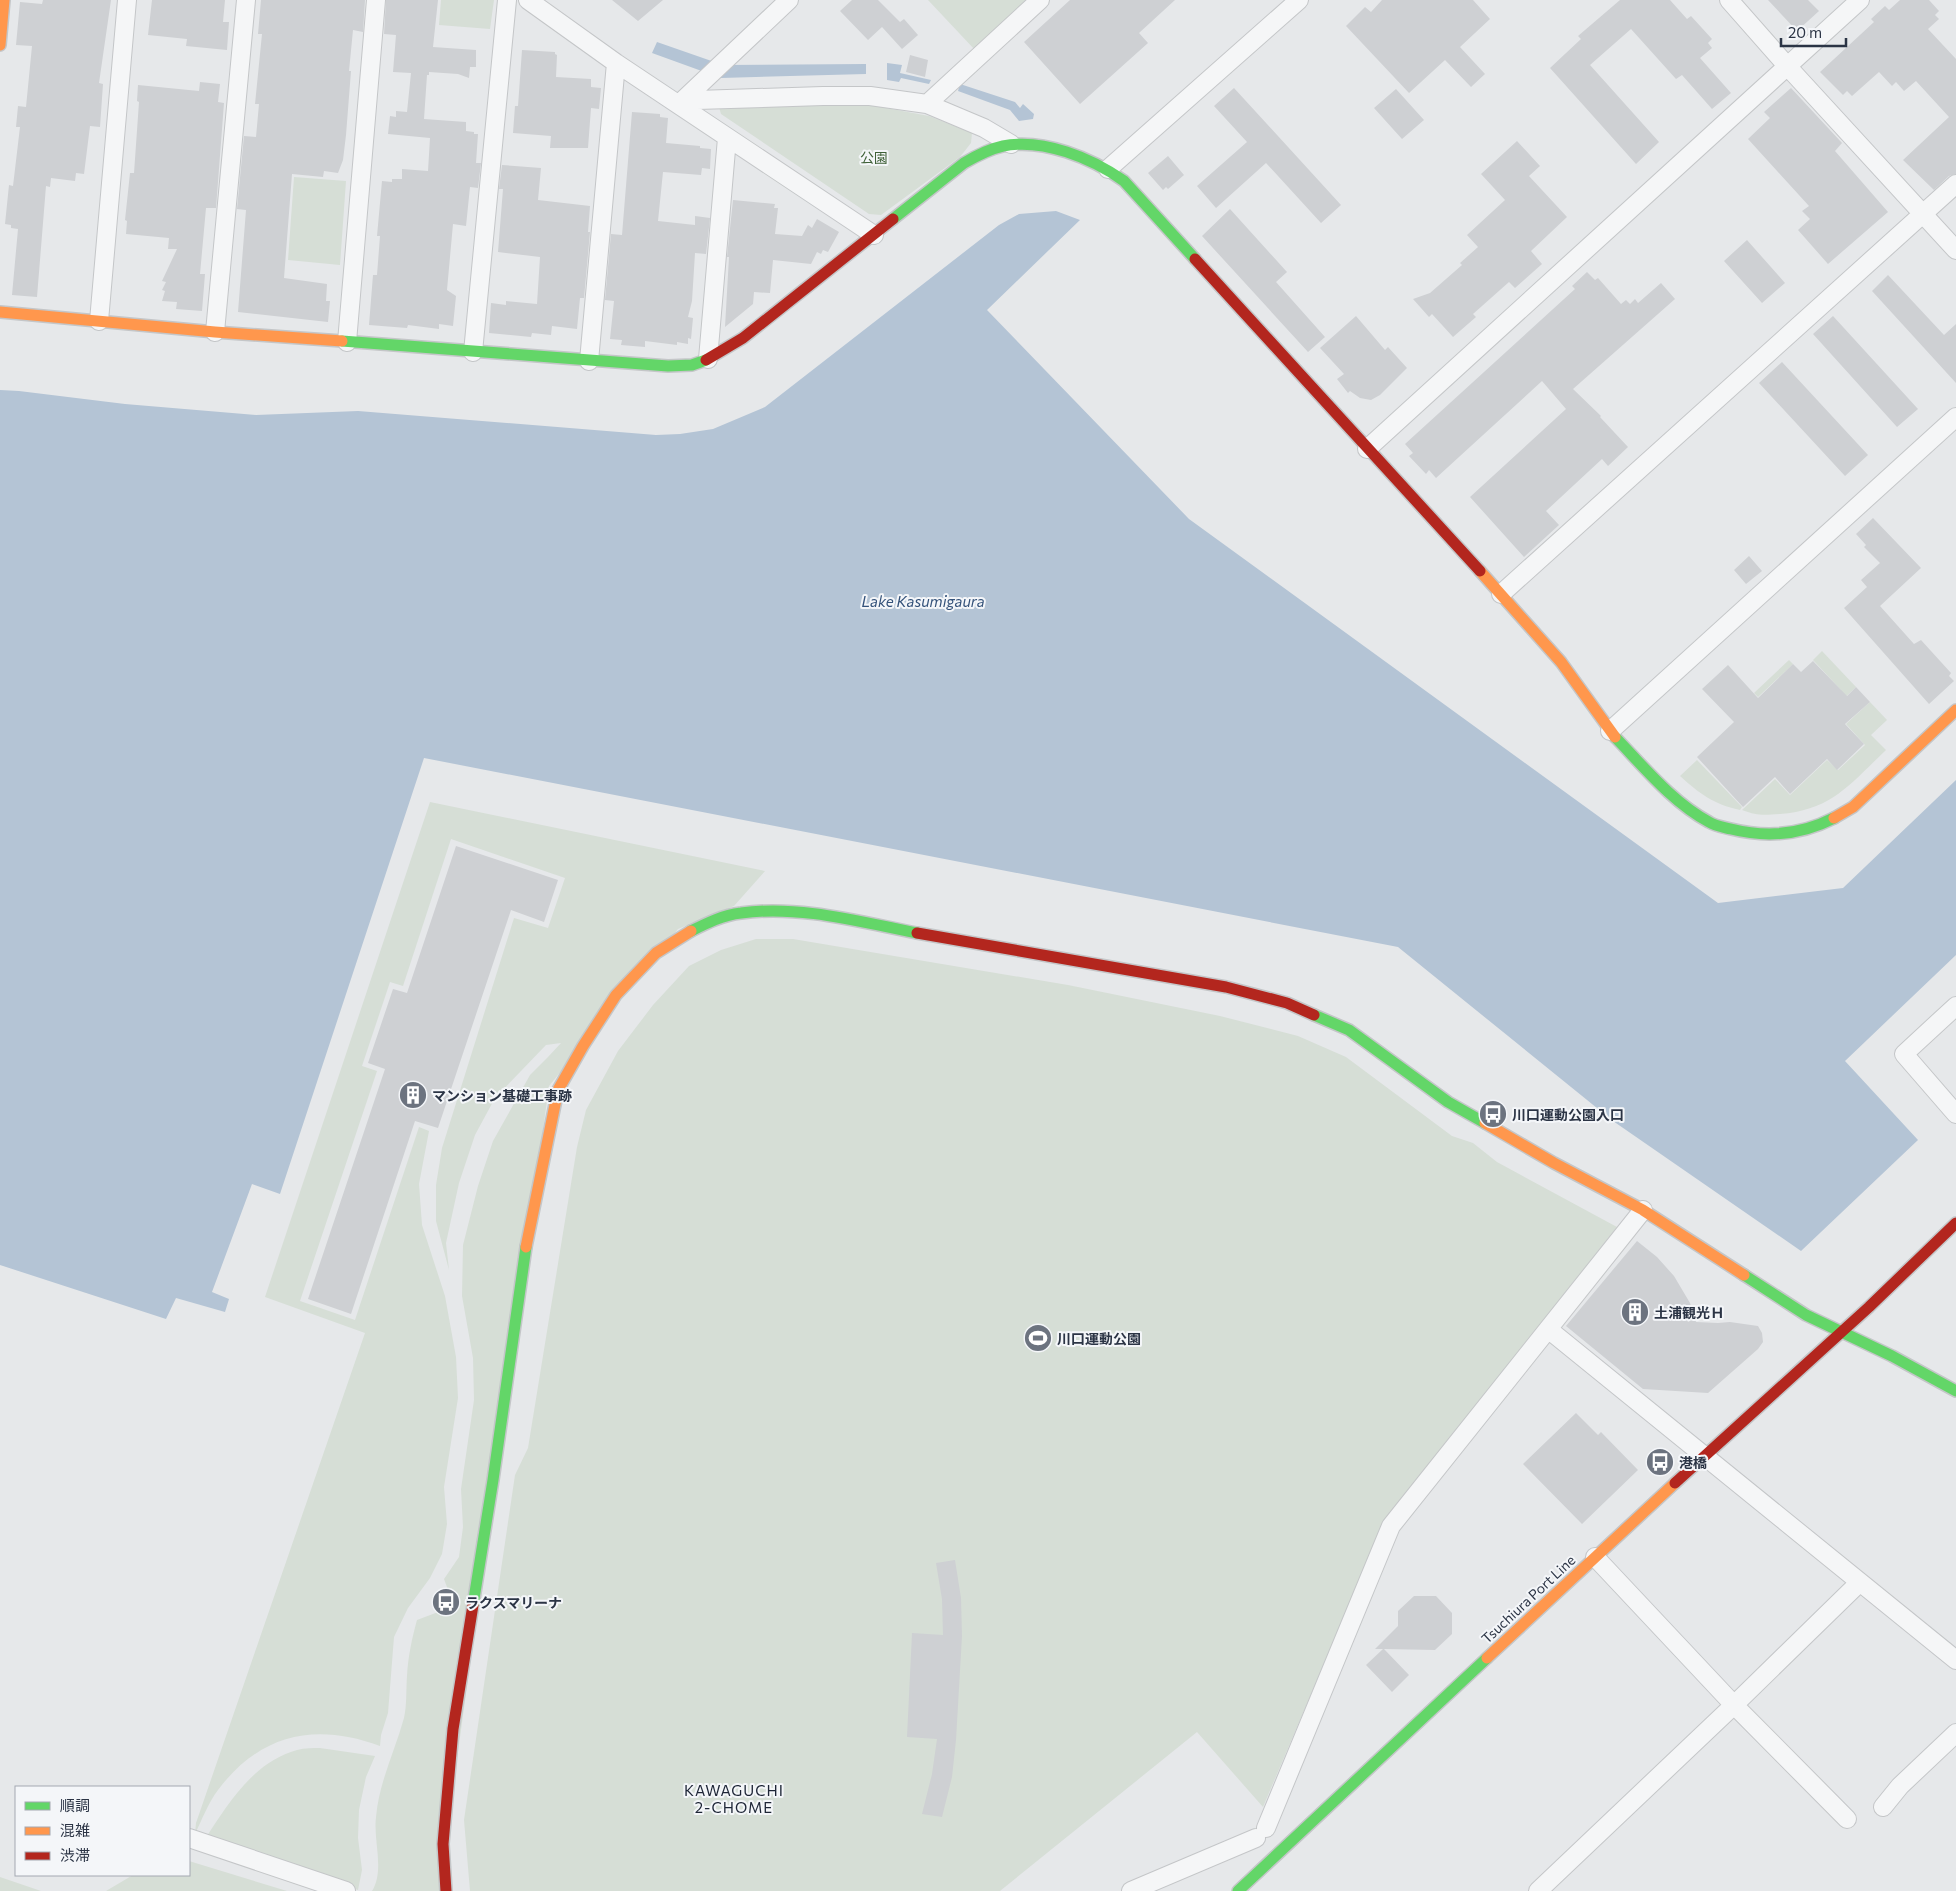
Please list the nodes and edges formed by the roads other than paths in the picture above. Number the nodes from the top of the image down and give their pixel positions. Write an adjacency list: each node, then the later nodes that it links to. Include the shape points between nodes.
1 (4, 0): 12 (street)
2 (127, 0): 26 (street)
3 (246, 0): 27 (street)
4 (376, 0): 28 (street)
5 (507, 0): 29 (street)
6 (789, 0): 16 (street)
7 (1040, 0): 17 (street)
8 (1299, 0): 20 (street)
9 (1728, 0): 15 (street)
10 (1860, 0): 15 (street)
11 (540, 3): 14 (street)
12 (0, 38): 13 (street)
13 (0, 45)
14 (616, 63): 16 (street); 31 (street)
15 (1788, 67): 22 (street); 33 (street)
16 (679, 104): 17 (street, via 697,100 823,96 870,96); 18 (street)
17 (927, 104): 19 (street, via 984,128)
18 (727, 138): 23 (street); 30 (street)
19 (1012, 144): 20 (street, via 1058,149); 23 (street, via 987,150 964,163)
20 (1108, 169): 33 (street, via 1124,181)
21 (1956, 184): 22 (street)
22 (1923, 214): 24 (street); 34 (street)
23 (874, 235): 30 (street, via 743,338)
24 (1956, 250)
25 (0, 312): 26 (street)
26 (99, 322): 27 (street)
27 (215, 332): 28 (street)
28 (346, 342): 29 (street)
29 (473, 352): 31 (street)
30 (708, 359): 31 (street, via 692,365 668,366)
31 (589, 361)
32 (1956, 417): 36 (street)
33 (1367, 449): 34 (street)
34 (1500, 594): 36 (street, via 1561,662)
35 (1956, 710): 36 (street, via 1853,807 1804,831 1776,835 1747,834 1710,823 1656,780)
36 (1610, 731)
37 (1956, 1006): 38 (street, via 1904,1054)
38 (1956, 1114)
39 (1643, 1210): 41 (street); 42 (street, via 1800,1312); 55 (street, via 1448,1102 1349,1030 1287,1003 1226,987 815,914 773,910 740,913 713,920 682,935 656,953 616,995 558,1090 527,1243 453,1729 443,1844)
40 (1956, 1223): 42 (street, Tsuchiura Port Line)
41 (1548, 1329): 44 (street); 56 (street, via 1391,1526 1261,1833)
42 (1841, 1332): 43 (street); 44 (street, Tsuchiura Port Line)
43 (1956, 1391)
44 (1704, 1455): 45 (street, Tsuchiura Port Line); 46 (street)
45 (1595, 1558): 48 (street); 57 (street, Tsuchiura Port Line)
46 (1860, 1582): 47 (street); 48 (street)
47 (1956, 1660)
48 (1734, 1705): 51 (street); 53 (street)
49 (1956, 1733): 50 (street, via 1900,1786)
50 (1883, 1807)
51 (1847, 1819)
52 (190, 1838): 54 (street)
53 (1547, 1888)
54 (346, 1891)
55 (446, 1891)
56 (1131, 1891)
57 (1238, 1891)

